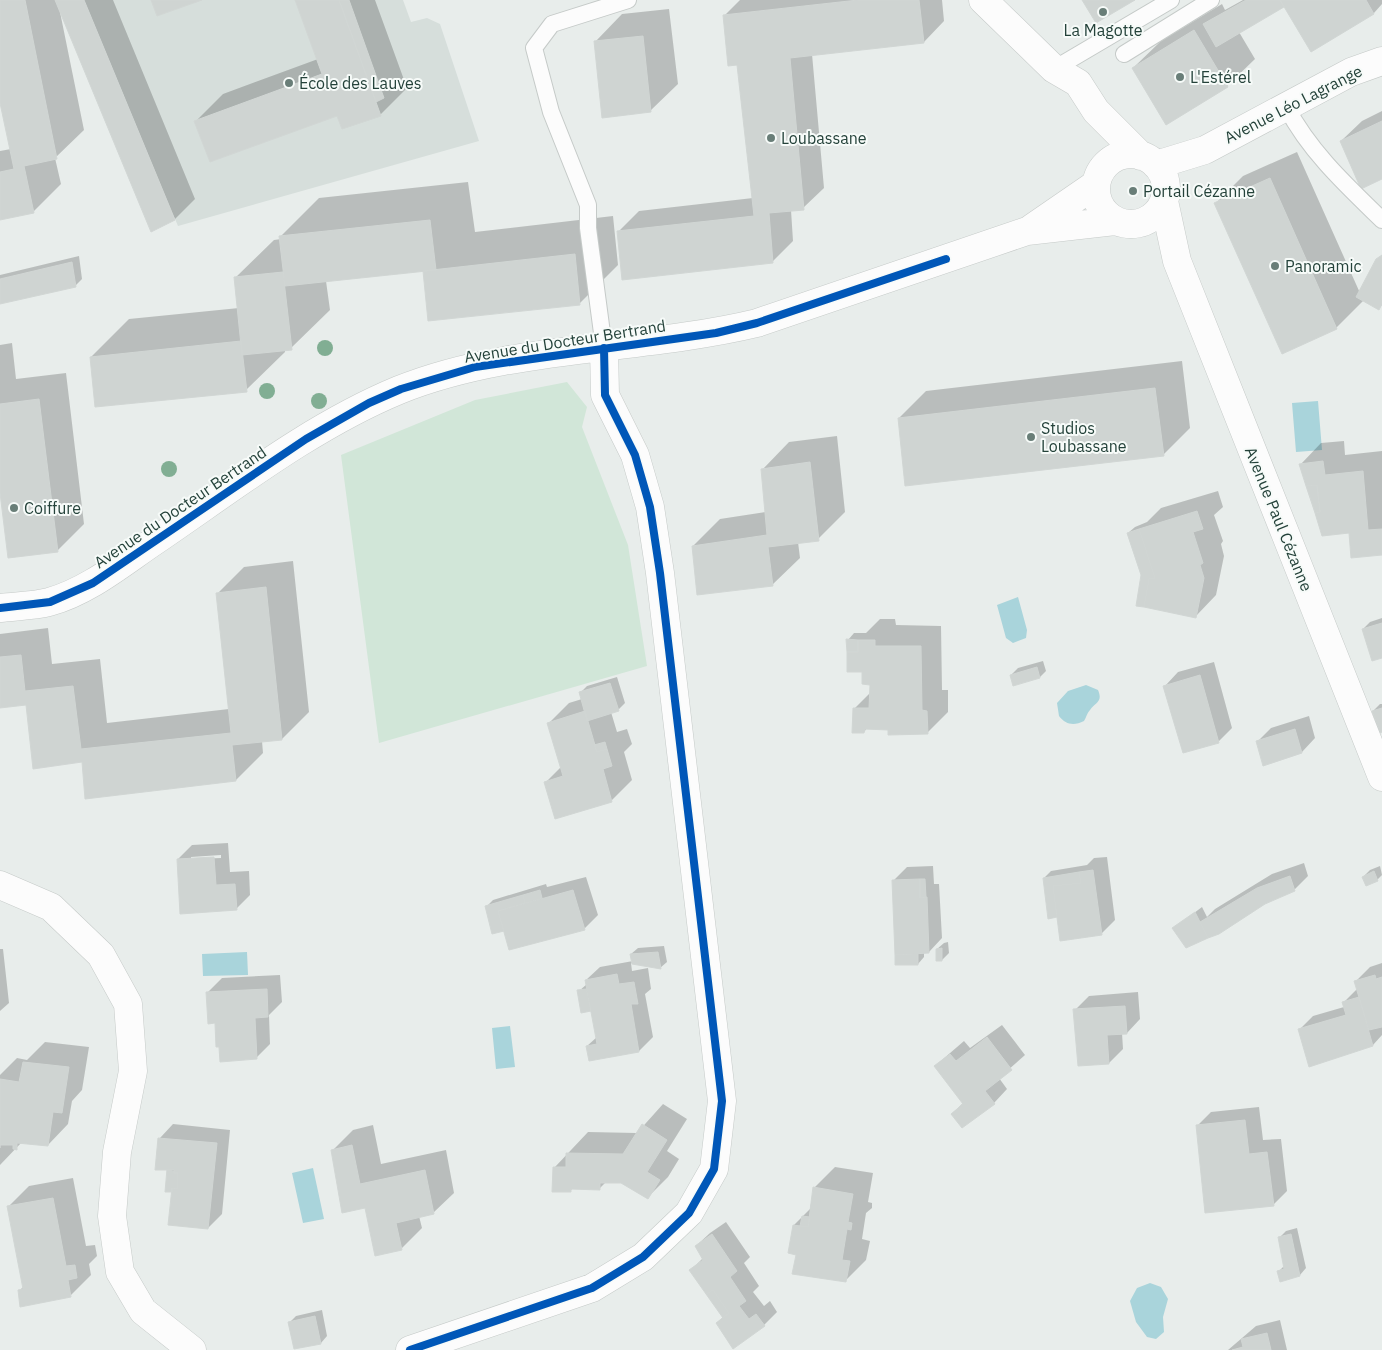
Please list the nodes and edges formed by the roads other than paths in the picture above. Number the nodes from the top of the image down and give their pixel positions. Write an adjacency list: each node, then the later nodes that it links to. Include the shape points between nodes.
1 (628, 0): 16 (lane, via 552,24 534,48 551,112 588,206)
2 (983, 0): 7 (street)
3 (1171, 0): 7 (lane)
4 (1211, 0): 5 (lane)
5 (1124, 54)
6 (1382, 61): 8 (street, Avenue Léo Lagrange, via 1351,72)
7 (1054, 68): 9 (street, via 1078,83)
8 (1287, 108): 11 (street, Avenue Léo Lagrange); 12 (lane, via 1297,127 1338,178)
9 (1096, 111): 10 (street); 11 (street)
10 (1100, 176): 11 (street, via 1120,156 1131,154); 13 (street, via 1100,206); 14 (street, Avenue du Docteur Bertrand)
11 (1157, 176): 13 (street, via 1156,214 1151,218); 15 (street, Avenue Paul Cézanne)
12 (1382, 220)
13 (1122, 223): 14 (street, Avenue du Docteur Bertrand); 15 (street, Avenue Paul Cézanne, via 1160,243)
14 (1027, 231): 16 (street, Avenue du Docteur Bertrand, via 756,323 716,333)
15 (1177, 261): 18 (street, Avenue Paul Cézanne)
16 (604, 348): 17 (street, Avenue du Docteur Bertrand, via 475,367 401,389 306,439 93,583 50,602); 21 (street, via 605,395 635,455 650,507 660,573 722,1101 714,1169 689,1213 643,1257 592,1288)
17 (0, 608)
18 (1382, 777)
19 (0, 885): 20 (street, via 51,907 101,955 128,1004 133,1071 117,1152 112,1216 120,1272 143,1311)
20 (192, 1350)
21 (410, 1350)

